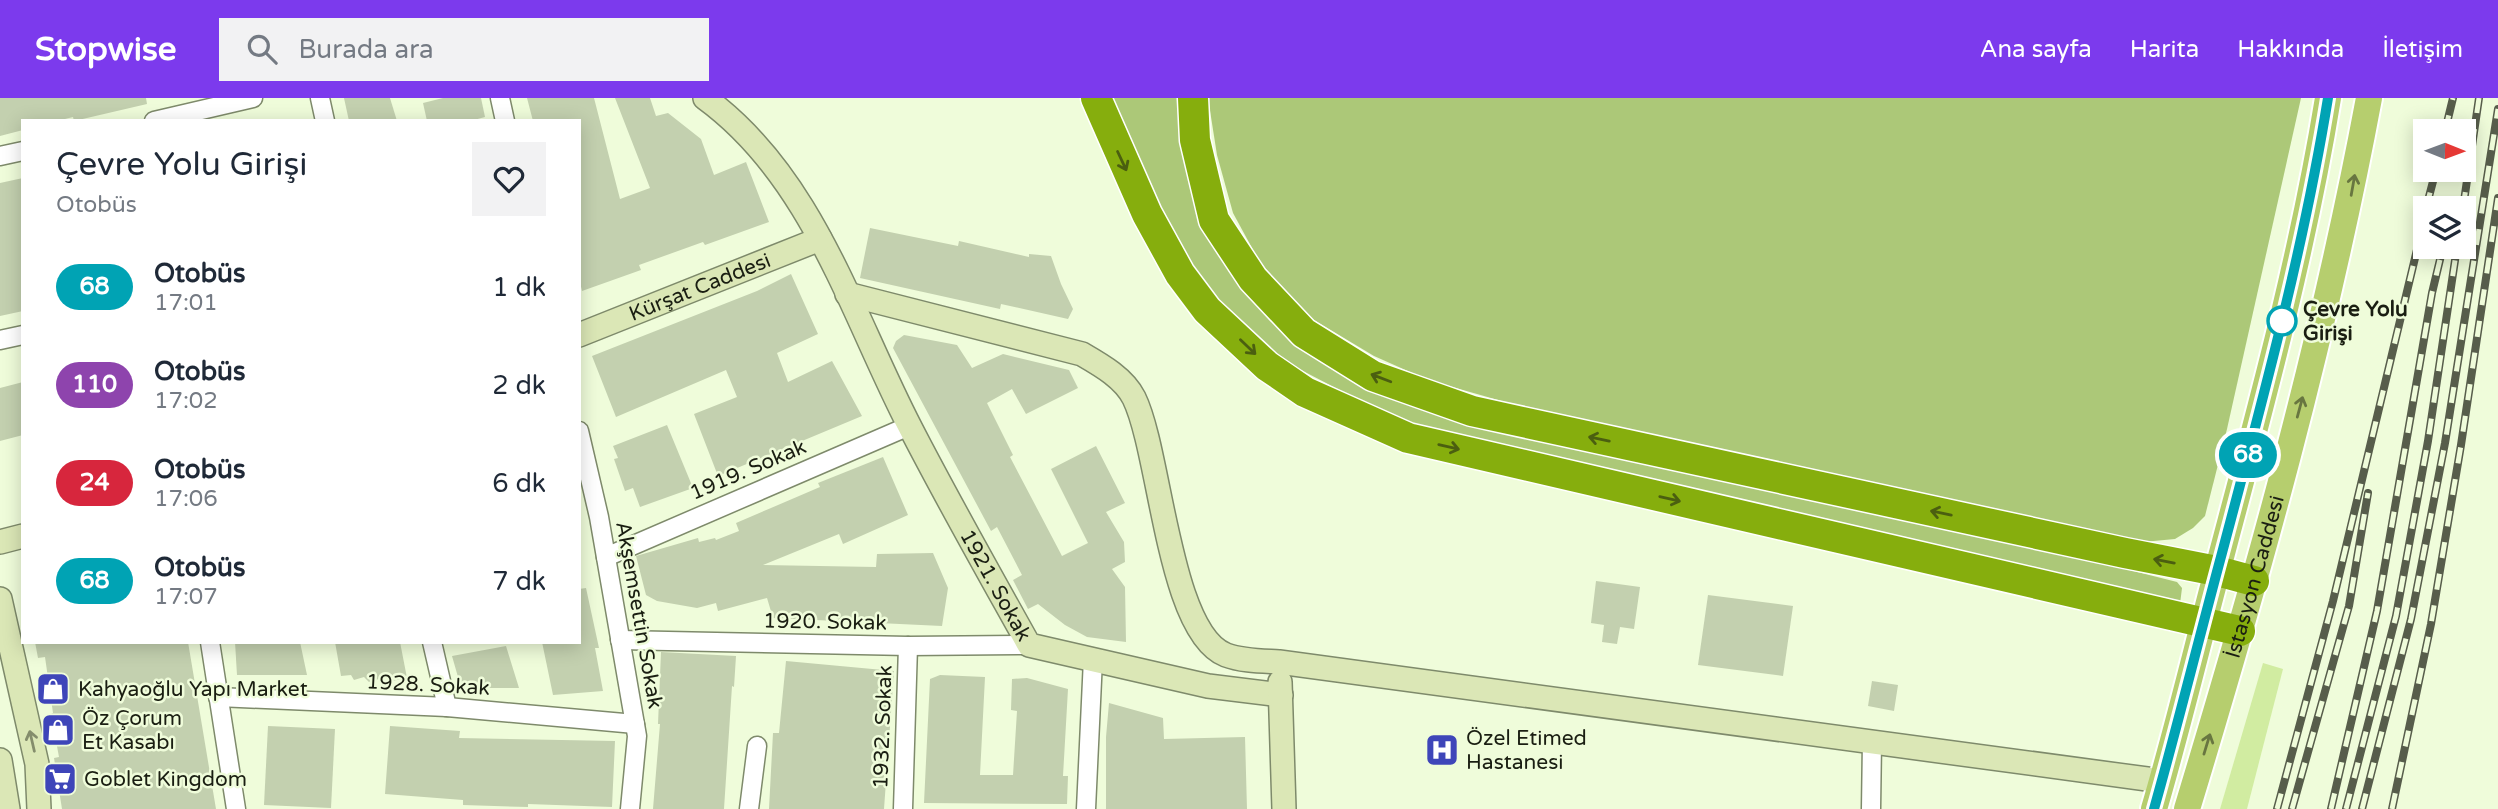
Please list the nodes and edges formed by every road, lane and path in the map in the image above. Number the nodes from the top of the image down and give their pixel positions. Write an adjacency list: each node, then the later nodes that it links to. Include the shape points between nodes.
1 (253, 98): 9 (street)
2 (320, 98): 10 (street)
3 (500, 98): 11 (street)
4 (705, 98): 14 (street, 1921. Sokak, via 744,132 782,177)
5 (1096, 98): 27 (highway, one-way to 27, via 1146,214 1180,274 1206,310 1267,366 1305,392 1408,438)
6 (1193, 98): 24 (highway, one-way to 6, via 1472,411 1373,376 1304,333 1253,279 1214,220 1195,140)
7 (2328, 98): 24 (main road, İstasyon Caddesi, via 2273,363)
8 (2369, 98): 25 (main road, İstasyon Caddesi, one-way to 8, via 2346,218)
9 (163, 119)
10 (325, 119)
11 (505, 119)
12 (21, 151): 13 (street)
13 (0, 156)
14 (820, 239): 15 (street, 1921. Sokak); 16 (street, Kürşat Caddesi)
15 (847, 294): 19 (street, 1921. Sokak); 35 (street, via 1082,354 1108,369 1133,397 1191,617 1201,634 1224,654)
16 (581, 334)
17 (21, 335): 18 (street)
18 (0, 340)
19 (909, 426): 23 (street, 1919. Sokak); 32 (street, 1921. Sokak)
20 (581, 440): 23 (street, Akşemsettin Sokak)
21 (21, 537): 22 (street)
22 (0, 542)
23 (606, 557): 29 (street, Akşemsettin Sokak)
24 (2217, 570): 25 (highway); 27 (main road, İstasyon Caddesi)
25 (2254, 581): 28 (main road, İstasyon Caddesi)
26 (0, 599): 45 (street, one-way to 26, via 37,764)
27 (2203, 623): 28 (highway); 43 (main road, İstasyon Caddesi)
28 (2240, 631): 54 (main road, İstasyon Caddesi, one-way to 28)
29 (620, 640): 33 (street, 1920. Sokak); 39 (street, Akşemsettin Sokak)
30 (210, 644): 37 (street)
31 (432, 644): 38 (street)
32 (1029, 645): 33 (street, 1920. Sokak); 34 (street, 1921. Sokak)
33 (908, 646): 49 (street, 1932. Sokak)
34 (1093, 659): 36 (street, 1921. Sokak, via 1208,686); 50 (street)
35 (1279, 662): 36 (street); 40 (street)
36 (1281, 695): 51 (street)
37 (218, 697): 38 (street, 1928. Sokak); 46 (street)
38 (447, 708): 39 (street, 1928. Sokak)
39 (635, 724): 47 (street, Akşemsettin Sokak)
40 (1872, 742): 43 (street); 52 (street)
41 (757, 746): 48 (street)
42 (0, 760): 44 (street)
43 (2162, 782): 53 (main road, İstasyon Caddesi)
44 (8, 809)
45 (38, 809)
46 (236, 809)
47 (630, 809)
48 (749, 809)
49 (903, 809)
50 (1086, 809)
51 (1284, 809)
52 (1871, 809)
53 (2154, 809)
54 (2187, 809)

